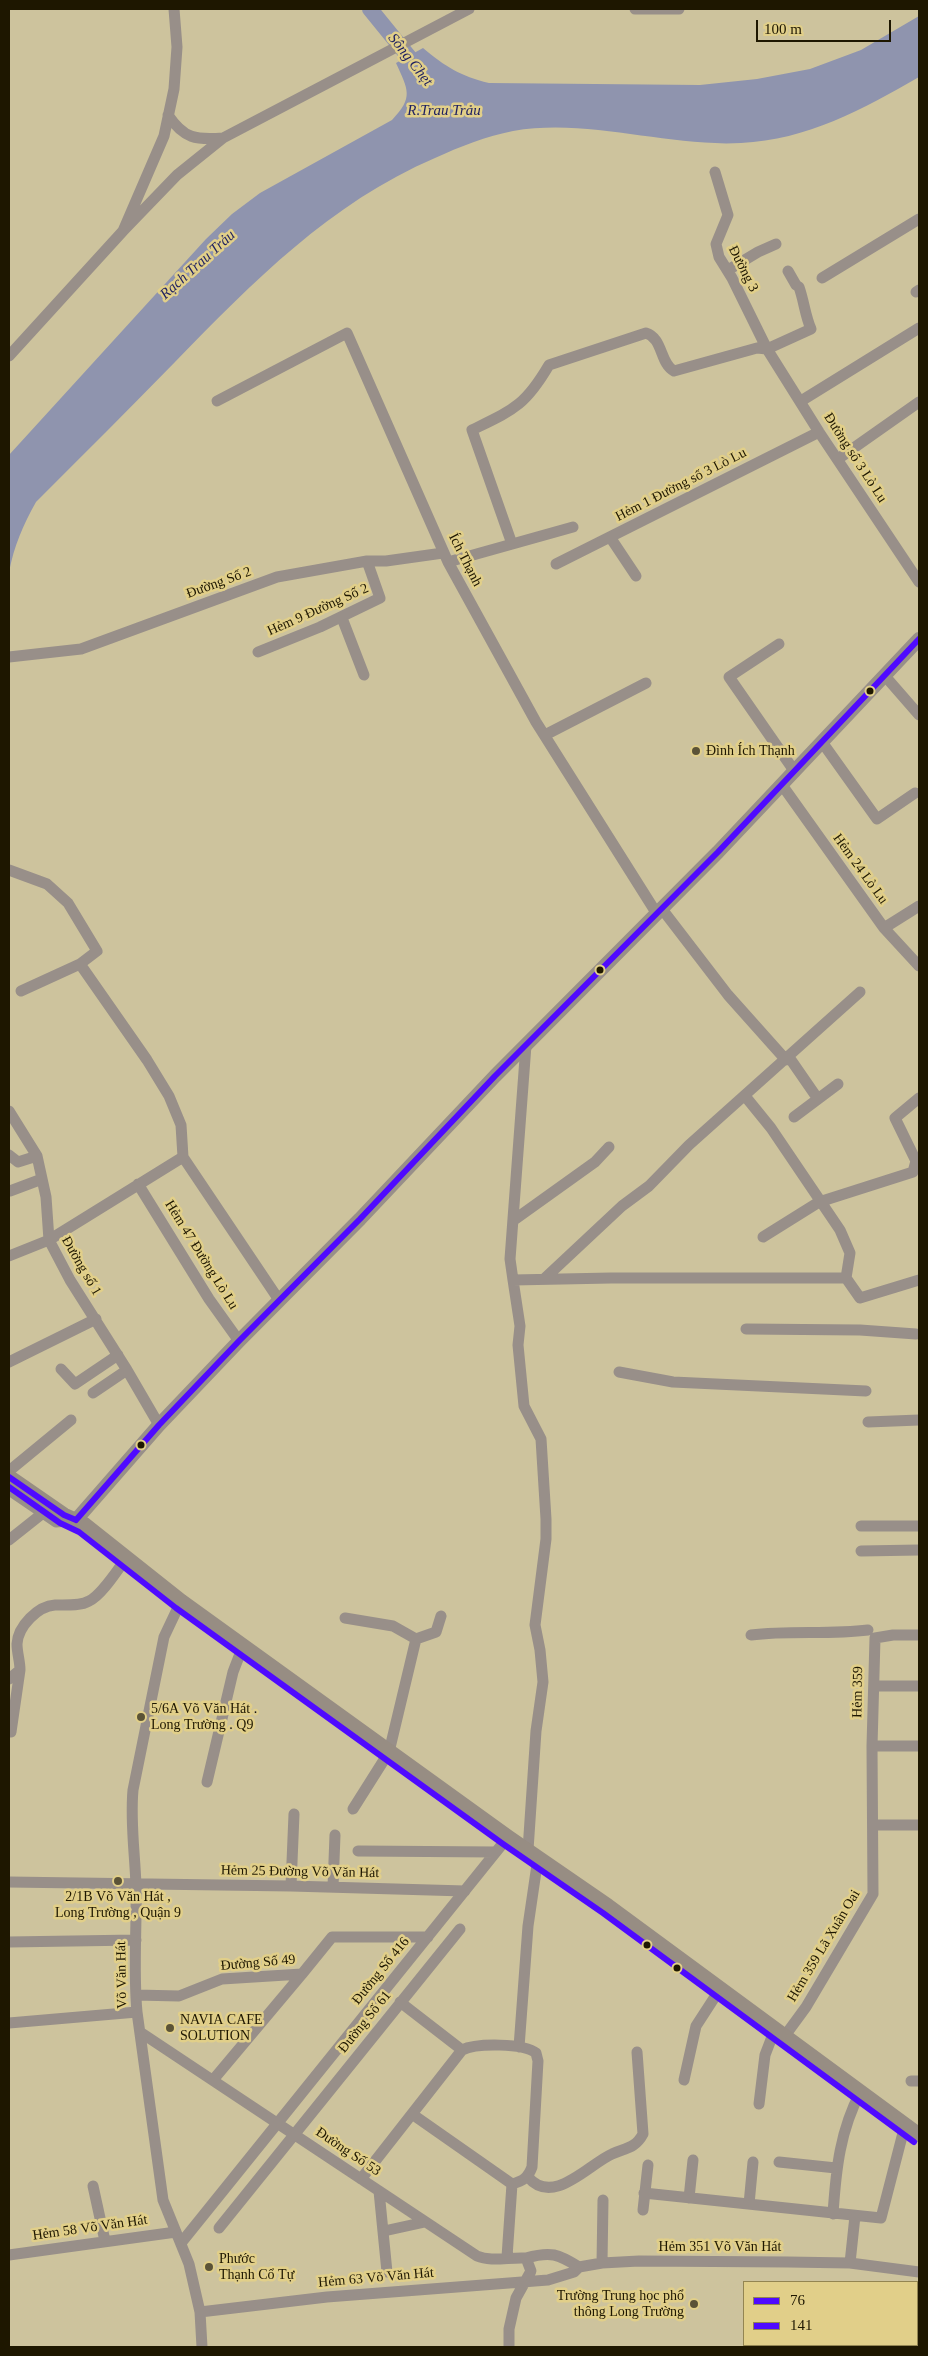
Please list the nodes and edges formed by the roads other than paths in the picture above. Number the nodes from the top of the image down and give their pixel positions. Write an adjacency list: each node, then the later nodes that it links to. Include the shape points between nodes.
1 (174, 9): 5 (street, via 178,47)
2 (469, 9): 6 (street)
3 (635, 9): 4 (street)
4 (680, 9)
5 (168, 115): 6 (street, via 185,134 200,140); 9 (street, via 164,136)
6 (223, 138): 9 (street, via 177,175)
7 (715, 172): 11 (street, Đường 3, via 728,215 716,247)
8 (919, 219): 13 (street)
9 (123, 231): 16 (street)
10 (776, 244): 11 (street)
11 (728, 270): 15 (street, Đường 3)
12 (788, 270): 15 (street, via 799,286 811,329)
13 (822, 278)
14 (919, 328): 17 (street)
15 (767, 349): 17 (street, Đường số 3 Lò Lu); 24 (street, via 757,348 674,371 654,338 646,333 549,365 539,383 519,405 472,430)
16 (9, 356)
17 (801, 400): 20 (street, Đường số 3 Lò Lu)
18 (217, 401): 25 (street, Ích Thạnh, via 346,332)
19 (919, 402): 21 (street)
20 (819, 432): 21 (street, Đường số 3 Lò Lu); 23 (street, Hẻm 1 Đường số 3 Lò Lu)
21 (838, 459): 29 (street, Đường số 3 Lò Lu)
22 (573, 527): 24 (street, Đường Số 2)
23 (610, 537): 27 (street, Hẻm 1 Đường số 3 Lò Lu); 28 (street)
24 (512, 544): 25 (street, Đường Số 2)
25 (446, 557): 26 (street, Đường Số 2); 39 (street, Ích Thạnh)
26 (367, 561): 30 (street, Hẻm 9 Đường Số 2, via 380,598); 34 (street, Đường Số 2, via 277,577 81,649)
27 (556, 564)
28 (636, 576)
29 (919, 582)
30 (342, 618): 33 (street, Hẻm 9 Đường Số 2); 35 (street)
31 (919, 639): 36 (street)
32 (779, 644): 41 (street, via 729,677)
33 (258, 652)
34 (9, 657)
35 (364, 675)
36 (885, 676): 38 (street); 40 (street)
37 (646, 683): 39 (street)
38 (919, 715)
39 (545, 735): 46 (street, Ích Thạnh)
40 (822, 742): 41 (street); 43 (street, via 877,819)
41 (795, 772): 42 (street)
42 (782, 785): 46 (street); 47 (street, Hẻm 24 Lò Lu)
43 (915, 793)
44 (9, 870): 48 (street, via 47,884 68,903 97,951)
45 (919, 906): 47 (street)
46 (659, 912): 52 (street); 53 (street, Ích Thạnh, via 728,995)
47 (884, 928): 49 (street, Hẻm 24 Lò Lu)
48 (80, 964): 50 (street); 63 (street, via 168,1096 181,1126)
49 (919, 966)
50 (21, 991)
51 (860, 992): 53 (street)
52 (526, 1045): 68 (street); 76 (street, via 360,1220)
53 (788, 1058): 55 (street); 57 (street, Ích Thạnh)
54 (838, 1084): 57 (street)
55 (745, 1096): 67 (street); 73 (street)
56 (919, 1098): 67 (street, via 895,1118 916,1161 913,1172)
57 (818, 1099): 59 (street)
58 (9, 1111): 62 (street, Đường số 1)
59 (794, 1117)
60 (609, 1147): 68 (street, via 596,1162)
61 (9, 1155): 62 (street, via 18,1162)
62 (37, 1156): 64 (street, Đường số 1)
63 (182, 1157): 65 (street); 76 (street)
64 (42, 1179): 66 (street); 70 (street, Đường số 1)
65 (138, 1184): 70 (street); 80 (street, Hẻm 47 Đường Lò Lu, via 209,1299)
66 (10, 1191)
67 (819, 1202): 69 (street); 72 (street, via 840,1230 850,1253)
68 (514, 1220): 74 (street, via 510,1259)
69 (763, 1237)
70 (49, 1240): 71 (street); 77 (street, Đường số 1)
71 (9, 1256)
72 (846, 1278): 73 (street); 75 (street, via 860,1298)
73 (544, 1279): 74 (street)
74 (513, 1280): 128 (street, via 520,1326 518,1345 524,1406 541,1439 546,1519 536,1625 543,1682 536,1731)
75 (919, 1280)
76 (279, 1300): 80 (street)
77 (96, 1320): 81 (street, Đường số 1); 82 (street)
78 (746, 1329): 79 (street)
79 (916, 1334)
80 (239, 1340): 91 (street)
81 (118, 1355): 83 (street, via 75,1384); 84 (street, Đường số 1)
82 (9, 1362)
83 (60, 1368)
84 (127, 1370): 87 (street); 91 (street, Đường số 1)
85 (619, 1372): 86 (street, via 673,1382)
86 (866, 1391)
87 (93, 1393)
88 (71, 1420): 92 (street)
89 (919, 1420): 90 (street)
90 (868, 1422)
91 (158, 1425): 96 (street)
92 (9, 1471)
93 (9, 1477): 96 (main road)
94 (9, 1490): 95 (street)
95 (43, 1513): 96 (street, via 56,1522); 99 (street)
96 (76, 1520): 102 (main road)
97 (861, 1526): 98 (street)
98 (919, 1526)
99 (9, 1540)
100 (919, 1550): 101 (street)
101 (861, 1551)
102 (127, 1557): 103 (main road); 111 (street, via 88,1602 41,1609 27,1622 17,1643)
103 (180, 1601): 110 (main road); 130 (street, Võ Văn Hát, via 164,1637 133,1790 131,1811)
104 (441, 1616): 109 (street, via 436,1632)
105 (345, 1618): 109 (street, via 393,1626)
106 (872, 1634): 107 (street, via 771,1632); 108 (street); 113 (street, Hẻm 359)
107 (751, 1635)
108 (919, 1635)
109 (416, 1639): 118 (street)
110 (243, 1646): 118 (main road); 119 (street, via 232,1672)
111 (20, 1670): 112 (street); 115 (street)
112 (9, 1679)
113 (874, 1686): 114 (street); 116 (street, Hẻm 359)
114 (919, 1686)
115 (11, 1732)
116 (872, 1746): 117 (street); 122 (street, Hẻm 359 Lã Xuân Oai)
117 (919, 1746)
118 (390, 1752): 120 (street); 125 (main road)
119 (207, 1782)
120 (353, 1809)
121 (294, 1814): 131 (street)
122 (874, 1825): 123 (street); 145 (street, Hẻm 359 Lã Xuân Oai, via 873,1894 806,2007)
123 (919, 1825)
124 (335, 1835): 132 (street)
125 (508, 1838): 127 (street, Đường Số 416); 128 (main road)
126 (358, 1851): 127 (street)
127 (496, 1852): 133 (street, Đường Số 416)
128 (533, 1854): 139 (main road); 146 (street)
129 (9, 1882): 130 (street, Hẻm 25 Đường Võ Văn Hát)
130 (136, 1884): 131 (street, Hẻm 25 Đường Võ Văn Hát); 136 (street, Võ Văn Hát)
131 (291, 1886): 132 (street, Hẻm 25 Đường Võ Văn Hát)
132 (332, 1887): 133 (street, Hẻm 25 Đường Võ Văn Hát)
133 (465, 1891): 135 (street, Đường Số 416)
134 (460, 1929): 141 (street, Đường Số 61)
135 (428, 1937): 138 (street, Đường Số 49, via 332,1937); 154 (street, Đường Số 416)
136 (136, 1940): 137 (street); 140 (street, Võ Văn Hát)
137 (9, 1942)
138 (302, 1974): 140 (street, Đường Số 49, via 222,1979 179,1996); 149 (street)
139 (720, 1989): 145 (main road); 150 (street, via 696,2026)
140 (136, 1994): 142 (street, Võ Văn Hát)
141 (400, 2002): 147 (street); 156 (street, Đường Số 61)
142 (137, 2012): 143 (street); 144 (street, Võ Văn Hát)
143 (9, 2023)
144 (140, 2032): 149 (street, Đường Số 53); 178 (street, Võ Văn Hát, via 163,2200)
145 (779, 2033): 151 (main road); 152 (street, Hẻm 359 Lã Xuân Oai, via 765,2055)
146 (519, 2047): 147 (street, via 470,2046); 163 (street, via 530,2048 538,2061 532,2167)
147 (462, 2050): 153 (street)
148 (637, 2052): 163 (street, via 643,2134 638,2143 557,2186 534,2184)
149 (213, 2080): 154 (street, Đường Số 53)
150 (684, 2080)
151 (861, 2091): 155 (main road); 162 (street, via 842,2136)
152 (759, 2104)
153 (412, 2114): 164 (street); 165 (street)
154 (277, 2123): 156 (street, Đường Số 53); 178 (street, Đường Số 416)
155 (905, 2125): 157 (main road); 174 (street, via 881,2218)
156 (294, 2134): 164 (street, Đường Số 53); 176 (street, Đường Số 61)
157 (919, 2135)
158 (693, 2160): 169 (street)
159 (753, 2162): 171 (street)
160 (779, 2162): 162 (street)
161 (648, 2165): 168 (street)
162 (836, 2168): 173 (street)
163 (528, 2177): 165 (street)
164 (361, 2179): 167 (street, Đường Số 53)
165 (512, 2184): 181 (street)
166 (93, 2186): 179 (street)
167 (379, 2191): 175 (street, Đường Số 53); 177 (street)
168 (644, 2193): 169 (street); 172 (street)
169 (689, 2198): 171 (street)
170 (603, 2200): 183 (street)
171 (749, 2204): 173 (street)
172 (643, 2210)
173 (833, 2214): 174 (street)
174 (855, 2216): 184 (street)
175 (425, 2222): 177 (street); 181 (street, Đường Số 53, via 486,2260)
176 (219, 2228)
177 (384, 2231): 186 (street)
178 (179, 2237): 179 (street, Hẻm 58 Võ Văn Hát); 189 (street, Võ Văn Hát)
179 (105, 2241): 180 (street, Hẻm 58 Võ Văn Hát)
180 (9, 2255)
181 (507, 2257): 182 (street, Đường Số 53)
182 (526, 2258): 185 (street, via 559,2254); 188 (street, via 531,2270)
183 (602, 2263): 184 (street, Hẻm 351 Võ Văn Hát); 185 (street, Hẻm 351 Võ Văn Hát)
184 (850, 2263): 187 (street, Hẻm 351 Võ Văn Hát)
185 (580, 2267): 188 (street, Hẻm 63 Võ Văn Hát, via 548,2280)
186 (387, 2272)
187 (919, 2272)
188 (526, 2282): 189 (street, Hẻm 63 Võ Văn Hát, via 327,2297); 191 (street, via 516,2298 509,2329)
189 (200, 2312): 190 (street, Võ Văn Hát)
190 (202, 2347)
191 (509, 2347)

